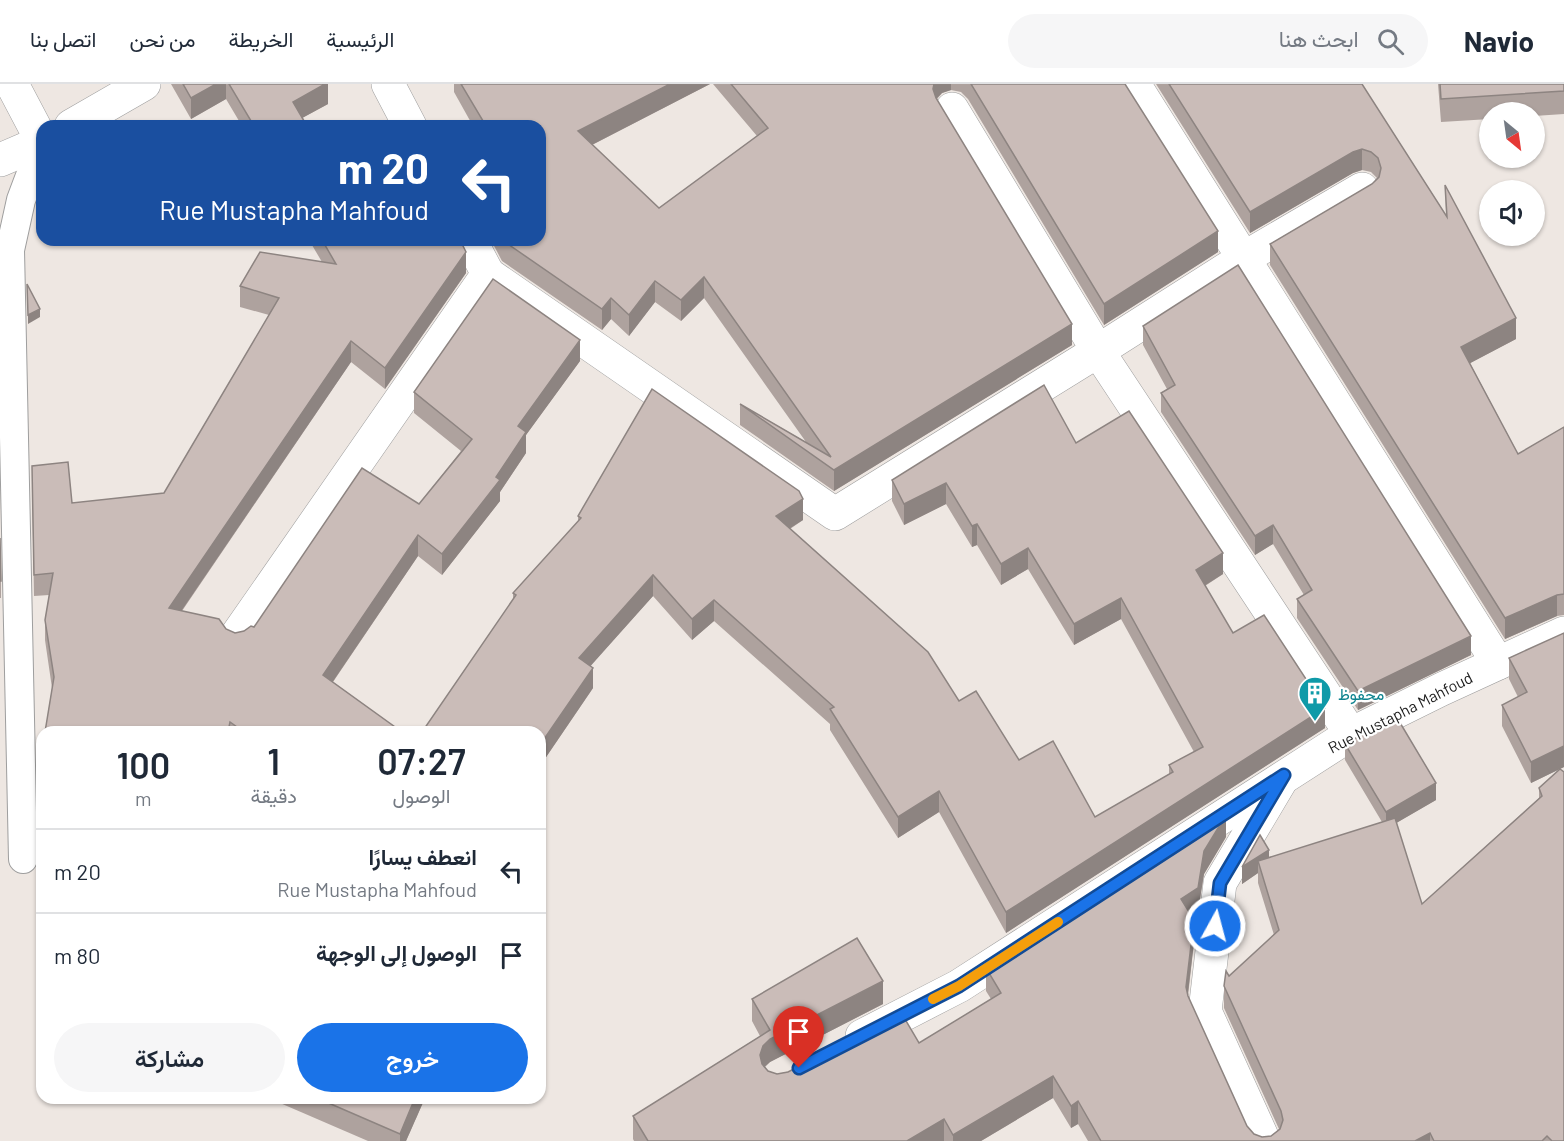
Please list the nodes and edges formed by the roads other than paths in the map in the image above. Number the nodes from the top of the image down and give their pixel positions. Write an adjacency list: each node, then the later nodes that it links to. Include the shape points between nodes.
1 (12, 84): 8 (street)
2 (144, 84): 6 (street)
3 (388, 84): 7 (street)
4 (1134, 84): 14 (street)
5 (952, 110): 16 (street)
6 (81, 120)
7 (407, 120)
8 (36, 130)
9 (36, 145): 11 (street)
10 (36, 159): 22 (lane, via 21,200 10,250)
11 (0, 160)
12 (1362, 189): 14 (street)
13 (473, 246): 15 (street)
14 (1244, 258): 16 (street); 19 (street)
15 (488, 274): 16 (street, via 835,514); 18 (street)
16 (1098, 351): 20 (street)
17 (1564, 633): 19 (street, Rue Mustapha Mahfoud)
18 (237, 635)
19 (1498, 663): 20 (street, Rue Mustapha Mahfoud)
20 (1351, 734): 21 (street, Rue Mustapha Mahfoud)
21 (1284, 775): 23 (street, Rue Mustapha Mahfoud, via 959,986); 24 (street, via 1220,883 1205,1011)
22 (23, 859)
23 (832, 1051)
24 (1263, 1141)

